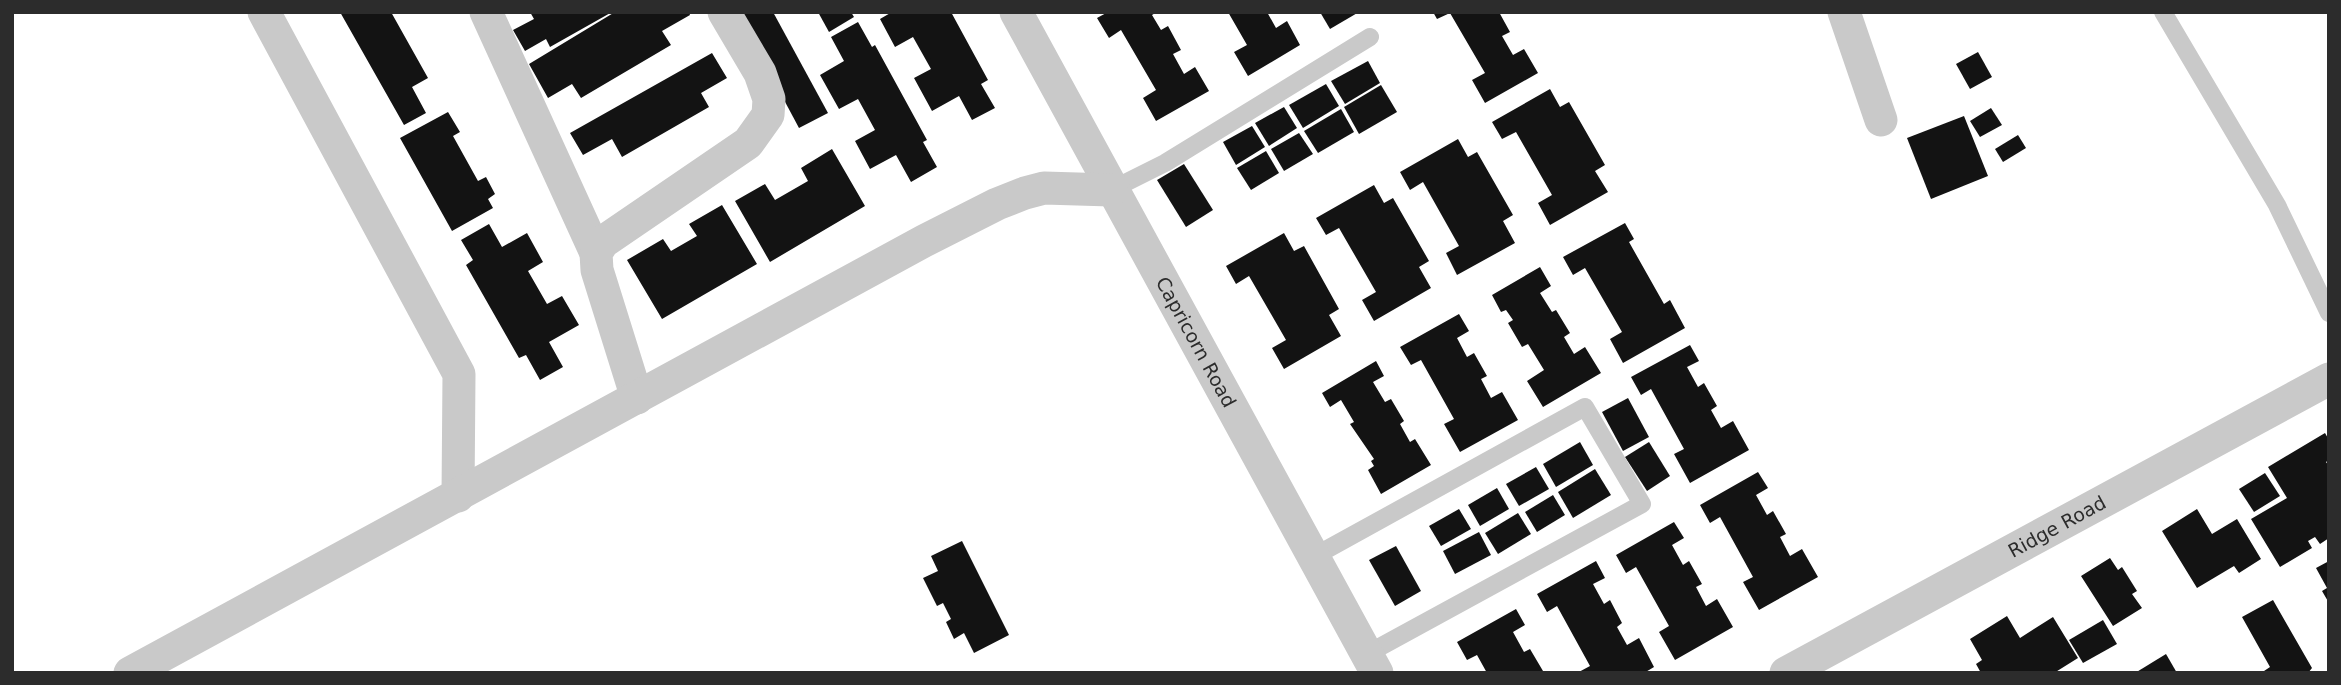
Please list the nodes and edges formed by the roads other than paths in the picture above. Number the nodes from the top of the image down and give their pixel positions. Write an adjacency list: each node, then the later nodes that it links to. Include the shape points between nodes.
1 (264, 12): 14 (street, via 459,374)
2 (486, 12): 10 (street)
3 (723, 12): 10 (street, via 760,73 769,99 768,116 748,143 603,242)
4 (1016, 12): 9 (street, Capricorn Road)
5 (1844, 12): 8 (street)
6 (2164, 12): 11 (lane, via 2277,205)
7 (1370, 37): 9 (lane, via 1165,163)
8 (1881, 120)
9 (1111, 190): 13 (street, via 1044,188 997,204); 15 (street, Capricorn Road)
10 (596, 253): 13 (street, via 603,293)
11 (2329, 313)
12 (2329, 379): 18 (street, Ridge Road)
13 (637, 398): 14 (street)
14 (458, 496): 17 (street)
15 (1313, 557): 16 (street, Capricorn Road); 16 (lane, via 1586,407 1642,504)
16 (1372, 663)
17 (130, 673)
18 (1786, 673)

